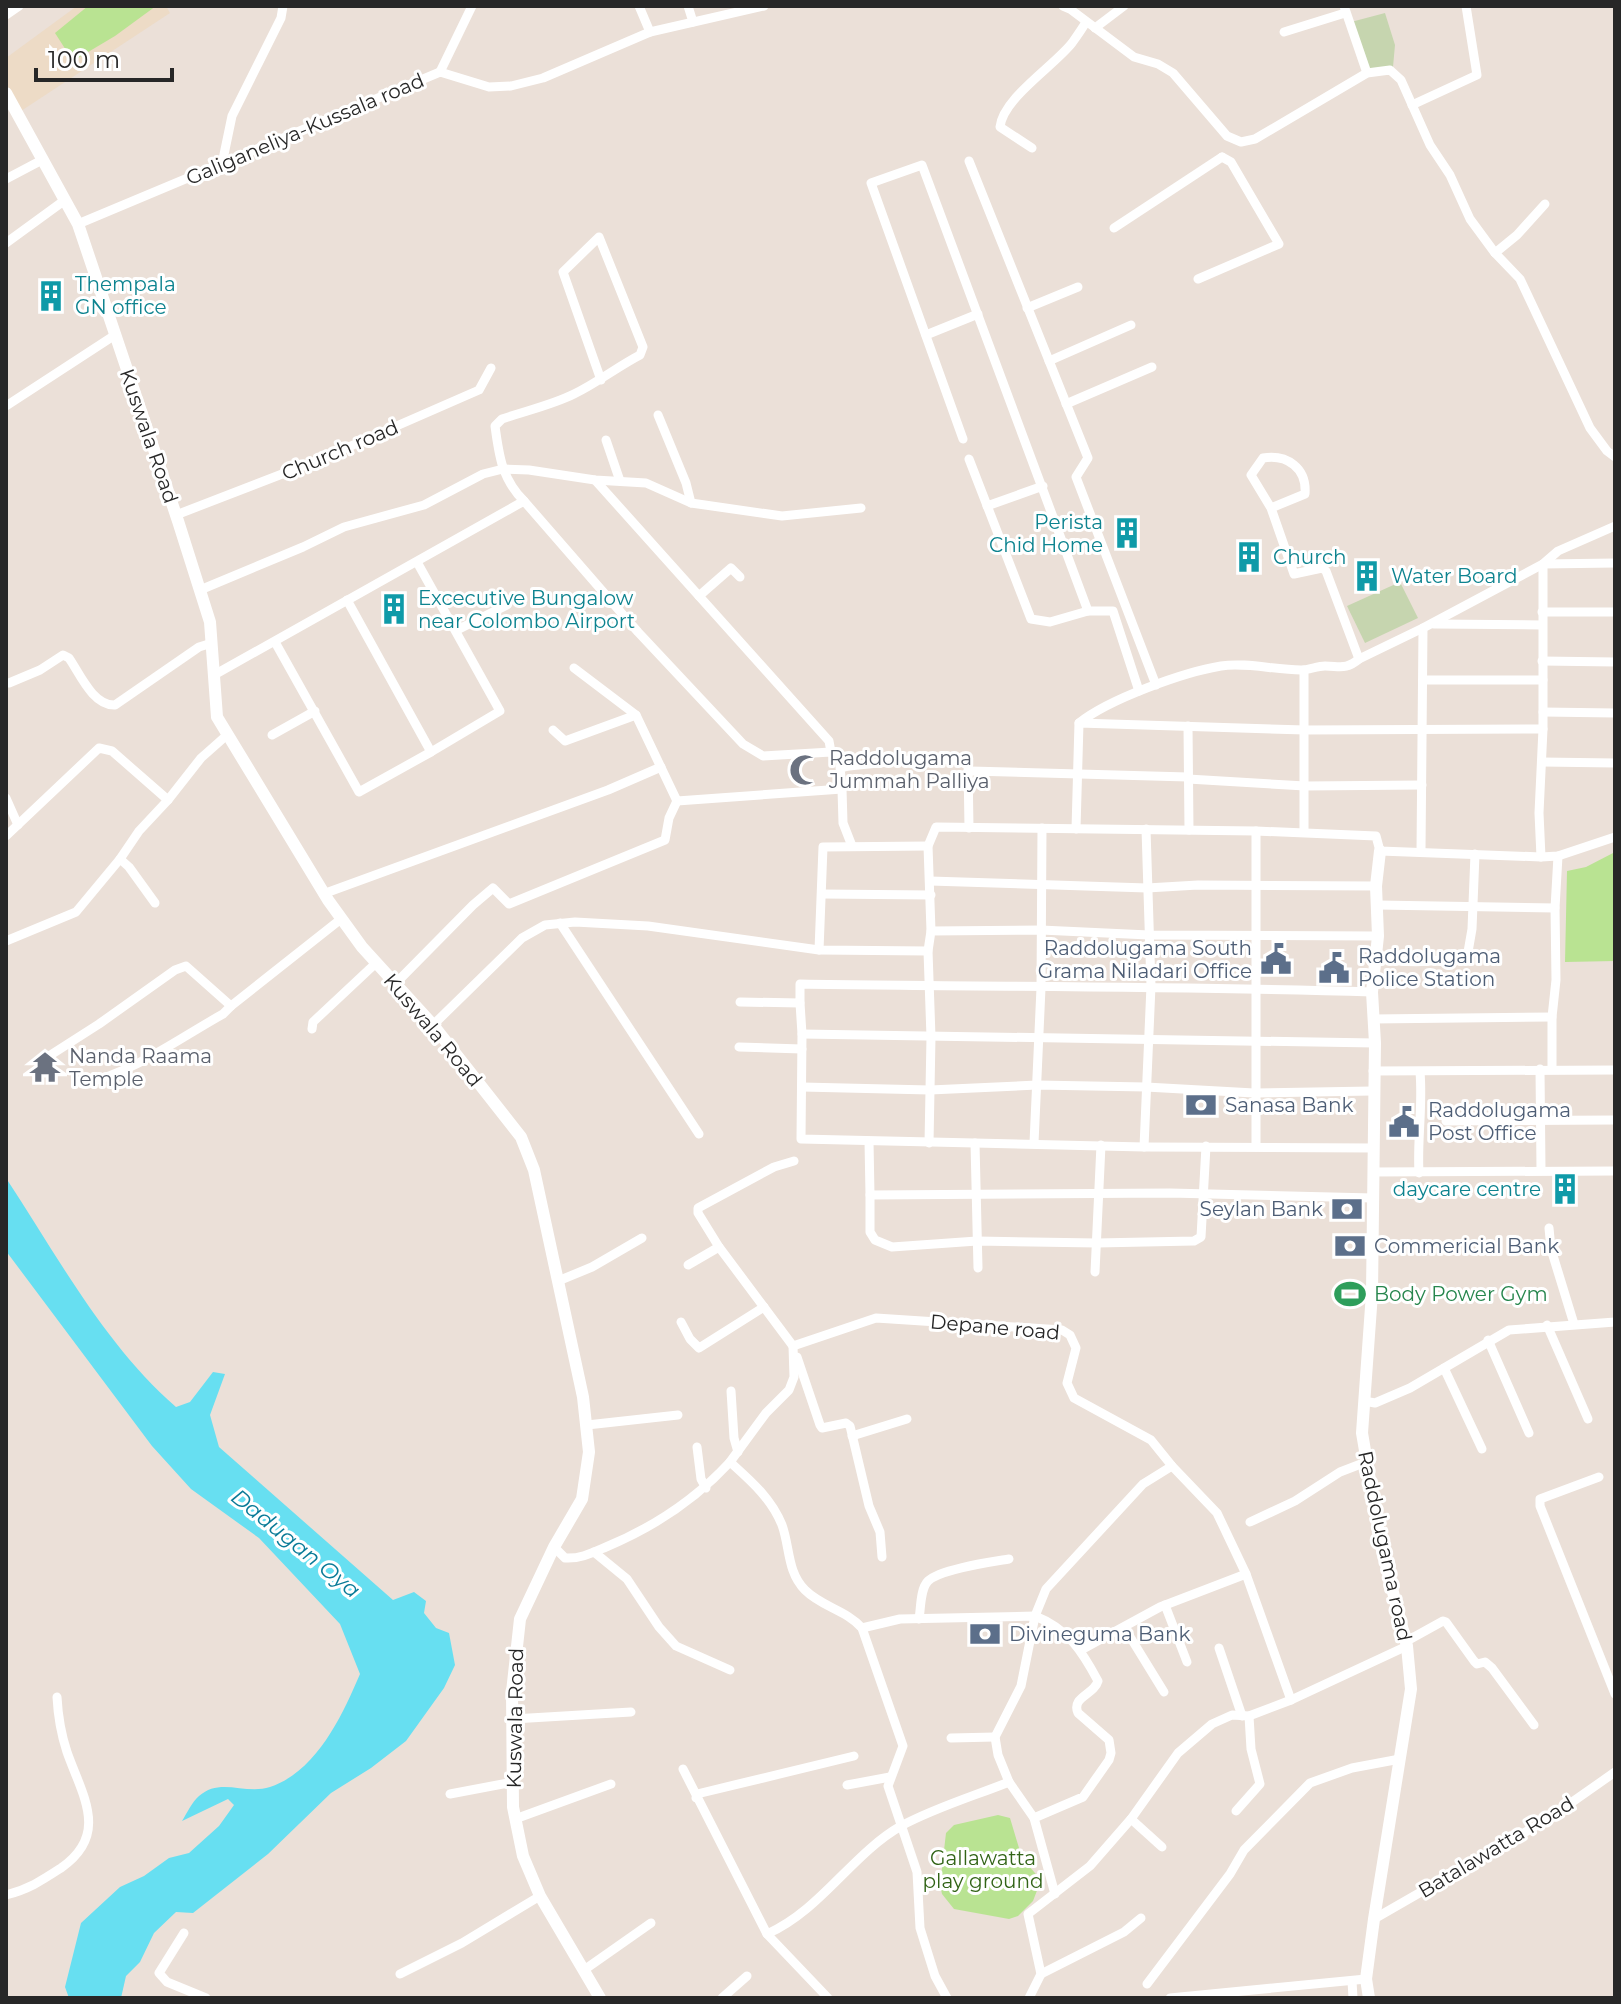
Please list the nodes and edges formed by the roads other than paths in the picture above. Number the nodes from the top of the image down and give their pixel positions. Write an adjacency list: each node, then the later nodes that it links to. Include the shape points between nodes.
1 (19, 6): 11 (street)
2 (283, 6): 25 (street, via 232,116)
3 (472, 6): 16 (street)
4 (639, 6): 14 (street)
5 (688, 6): 12 (street)
6 (764, 6): 12 (street, Galiganeliya-Kussala road)
7 (1124, 6): 13 (street)
8 (1466, 6): 19 (street, via 1477,75)
9 (1068, 7): 13 (street)
10 (1345, 10): 15 (street); 17 (street)
11 (6, 15)
12 (693, 22): 14 (street, Galiganeliya-Kussala road)
13 (1090, 25): 20 (street, via 1134,57 1173,73); 21 (street, via 1010,105 1000,123)
14 (650, 32): 16 (street, Galiganeliya-Kussala road, via 543,78 511,86 489,87)
15 (1284, 32)
16 (440, 72): 25 (street, Galiganeliya-Kussala road)
17 (1367, 73): 19 (street, via 1390,70); 20 (street, via 1255,139 1241,142)
18 (6, 93): 23 (street, Kuswala Road)
19 (1412, 105): 32 (street, via 1470,219)
20 (1227, 136): 22 (street)
21 (1032, 148)
22 (1222, 157): 30 (street); 33 (street, via 1231,162 1279,244)
23 (42, 160): 26 (street); 27 (street, Kuswala Road)
24 (969, 161): 35 (street)
25 (222, 164): 29 (street, Galiganeliya-Kussala road)
26 (6, 179)
27 (65, 200): 29 (street, Kuswala Road); 31 (street)
28 (1545, 204): 32 (street)
29 (78, 224): 38 (street, Kuswala Road)
30 (1114, 228)
31 (6, 243)
32 (1495, 253): 49 (street, via 1520,279 1590,428)
33 (1198, 279)
34 (1078, 287): 35 (street)
35 (1027, 308): 40 (street)
36 (978, 314): 39 (street); 39 (street, via 922,165 871,183); 54 (street)
37 (1131, 325): 40 (street)
38 (115, 335): 45 (street); 60 (street, Kuswala Road)
39 (926, 335): 47 (street)
40 (1049, 361): 44 (street)
41 (1152, 367): 44 (street)
42 (491, 368): 60 (street, Church road, via 479,390)
43 (601, 380): 43 (street, via 640,355 643,347 599,237 563,272); 51 (street, via 502,419 495,426)
44 (1066, 404): 87 (street, via 1088,458 1076,477)
45 (6, 406)
46 (658, 415): 56 (street)
47 (963, 439)
48 (606, 440): 53 (street)
49 (1615, 457)
50 (969, 459): 57 (street)
51 (503, 469): 52 (street); 55 (street); 66 (street, via 424,505 344,527)
52 (595, 480): 53 (street); 67 (street)
53 (620, 481): 56 (street, via 646,483)
54 (1043, 486): 57 (street); 70 (street)
55 (524, 501): 62 (street); 102 (street, via 743,744 763,756)
56 (691, 503): 58 (street, via 782,516)
57 (987, 506): 70 (street, via 1031,619 1050,622)
58 (861, 508)
59 (1271, 508): 59 (street, via 1305,494 1299,467 1276,456 1263,458 1251,475); 78 (street, via 1294,574 1326,571)
60 (176, 515): 66 (street, Kuswala Road)
61 (1615, 526): 64 (street, via 1558,551)
62 (417, 562): 68 (street); 75 (street)
63 (1615, 563): 64 (street)
64 (1543, 564): 71 (street); 74 (street)
65 (740, 577): 67 (street, via 731,568)
66 (200, 590): 77 (street, Kuswala Road)
67 (699, 596): 102 (street, via 829,741)
68 (347, 600): 76 (street); 101 (street)
69 (507, 605): 75 (street)
70 (1088, 611): 88 (street, via 1113,611)
71 (1542, 612): 72 (street); 73 (street)
72 (1615, 612)
73 (1542, 625): 74 (street); 79 (street)
74 (1427, 626): 78 (street); 84 (street)
75 (457, 630): 101 (street, via 500,711)
76 (275, 642): 83 (street); 89 (street)
77 (212, 643): 83 (street, Kuswala Road); 86 (street, via 115,705 97,700 63,655)
78 (1359, 659): 82 (street, via 1339,669)
79 (1542, 661): 80 (street); 85 (street)
80 (1615, 662)
81 (574, 668): 92 (street)
82 (1304, 670): 87 (street, via 1223,665); 97 (street)
83 (214, 675): 99 (street, Kuswala Road, via 217,717)
84 (1423, 680): 85 (street); 98 (street)
85 (1543, 680): 90 (street)
86 (9, 683)
87 (1156, 685): 88 (street)
88 (1139, 691): 93 (street)
89 (315, 711): 100 (street); 101 (street, via 359,792)
90 (1543, 712): 91 (street); 95 (street)
91 (1615, 713)
92 (636, 715): 96 (street, via 565,741); 105 (street)
93 (1079, 723): 94 (street); 108 (street)
94 (1188, 726): 97 (street); 109 (street)
95 (1543, 729): 98 (street); 103 (street)
96 (553, 730)
97 (1305, 730): 98 (street); 111 (street)
98 (1422, 731): 110 (street)
99 (227, 735): 114 (street); 139 (street, Kuswala Road)
100 (272, 735)
101 (431, 752)
102 (831, 752): 106 (street)
103 (1542, 762): 104 (street); 132 (street)
104 (1615, 763)
105 (661, 767): 115 (street); 139 (street)
106 (845, 767): 107 (street, via 945,759 964,761); 112 (street, via 840,767)
107 (970, 771): 108 (street); 117 (street)
108 (1078, 774): 109 (street); 119 (street)
109 (1188, 778): 111 (street); 121 (street)
110 (1422, 785): 111 (street); 129 (street)
111 (1305, 786): 123 (street)
112 (842, 789): 115 (street); 126 (street, via 843,823)
113 (6, 798): 116 (street)
114 (168, 800): 116 (street, via 112,751 99,748); 133 (street)
115 (677, 801): 158 (street, via 665,840 509,904 493,888)
116 (18, 825): 124 (street)
117 (969, 828): 118 (street); 127 (street, via 936,827)
118 (1042, 828): 119 (street); 135 (street)
119 (1076, 829): 120 (street)
120 (1146, 829): 121 (street); 138 (street)
121 (1189, 830): 122 (street)
122 (1256, 831): 123 (street); 137 (street)
123 (1304, 832): 128 (street, via 1376,836)
124 (6, 836)
125 (1615, 837): 131 (street)
126 (852, 846): 127 (street); 140 (street, via 823,847)
127 (928, 846): 134 (street)
128 (1380, 851): 129 (street); 136 (street, Raddolugama road)
129 (1421, 851): 130 (street)
130 (1475, 854): 132 (street); 144 (street)
131 (1558, 856): 132 (street); 145 (street)
132 (1541, 857)
133 (120, 859): 142 (street); 153 (street, via 76,912)
134 (930, 881): 135 (street); 141 (street)
135 (1041, 885): 138 (street); 148 (street)
136 (1376, 886): 137 (street); 143 (street, Raddolugama road)
137 (1256, 887): 138 (street); 151 (street)
138 (1147, 888): 150 (street)
139 (323, 894): 146 (street, Kuswala Road)
140 (822, 894): 141 (street); 154 (street)
141 (931, 895): 149 (street)
142 (155, 903)
143 (1378, 905): 144 (street); 152 (street, Raddolugama road)
144 (1471, 908): 145 (street); 156 (street, via 1468,952 1451,959)
145 (1555, 908): 167 (street)
146 (341, 919): 157 (street, Kuswala Road); 166 (street)
147 (560, 923): 154 (street, via 648,926); 169 (street, via 522,938); 195 (street)
148 (1041, 930): 149 (street); 150 (street); 161 (street)
149 (931, 931): 155 (street)
150 (1149, 935): 151 (street); 160 (street)
151 (1256, 936): 152 (street); 162 (street)
152 (1378, 936): 156 (street, Raddolugama road)
153 (6, 941)
154 (819, 950): 155 (street)
155 (928, 951): 159 (street)
156 (1376, 958): 163 (street, Raddolugama road)
157 (376, 963): 158 (street, Kuswala Road); 170 (street, via 313,1022)
158 (395, 984): 169 (street, Kuswala Road)
159 (928, 986): 161 (street); 165 (street, via 800,984); 172 (street)
160 (1151, 986): 161 (street); 162 (street); 174 (street)
161 (1041, 988): 173 (street)
162 (1256, 988): 163 (street); 175 (street)
163 (1372, 992): 168 (street, Raddolugama road)
164 (740, 1002): 165 (street)
165 (800, 1003): 171 (street)
166 (231, 1006): 179 (street, via 186,966); 185 (street, via 128,1068)
167 (1552, 1017): 168 (street); 181 (street)
168 (1373, 1019): 176 (street, Raddolugama road)
169 (433, 1025): 223 (street, Kuswala Road, via 521,1137 542,1199)
170 (312, 1029)
171 (802, 1034): 172 (street); 178 (street)
172 (931, 1037): 173 (street); 189 (street)
173 (1039, 1039): 174 (street); 186 (street)
174 (1148, 1040): 175 (street); 188 (street)
175 (1257, 1042): 176 (street); 191 (street)
176 (1375, 1043): 183 (street, Raddolugama road)
177 (739, 1047): 178 (street)
178 (802, 1049): 187 (street)
179 (49, 1056)
180 (1540, 1069): 181 (street); 184 (street); 192 (street)
181 (1552, 1069): 182 (street)
182 (1615, 1070)
183 (1373, 1071): 184 (street); 190 (street, Raddolugama road)
184 (1420, 1072): 209 (street)
185 (82, 1084)
186 (1037, 1085): 188 (street); 189 (street); 199 (street)
187 (802, 1087): 189 (street); 196 (street, via 801,1139)
188 (1146, 1087): 191 (street); 202 (street)
189 (930, 1090): 197 (street)
190 (1372, 1091): 191 (street); 204 (street, Raddolugama road)
191 (1254, 1093): 203 (street)
192 (1539, 1119): 193 (street); 194 (street); 206 (street)
193 (1615, 1120)
194 (1446, 1121)
195 (699, 1134)
196 (869, 1141): 197 (street); 210 (street)
197 (929, 1143): 198 (street)
198 (975, 1143): 199 (street); 211 (street)
199 (1034, 1143): 200 (street)
200 (1101, 1145): 202 (street); 212 (street)
201 (1206, 1146): 202 (street); 203 (street); 213 (street)
202 (1144, 1147)
203 (1256, 1147): 204 (street)
204 (1374, 1148): 208 (street, Raddolugama road)
205 (794, 1161): 219 (street, via 698,1208)
206 (1541, 1170): 207 (street); 209 (street)
207 (1615, 1171)
208 (1373, 1172): 209 (street); 214 (street, Raddolugama road)
209 (1419, 1173)
210 (870, 1195): 211 (street); 217 (street, via 870,1232 875,1240 892,1247)
211 (976, 1195): 212 (street); 217 (street)
212 (1098, 1195): 213 (street); 218 (street)
213 (1204, 1195): 214 (street); 218 (street, via 1201,1237 1194,1241)
214 (1373, 1198): 233 (street, Raddolugama road)
215 (1549, 1228): 227 (street)
216 (642, 1238): 223 (street)
217 (977, 1241): 218 (street); 221 (street)
218 (1097, 1243): 222 (street)
219 (719, 1247): 220 (street); 224 (street)
220 (688, 1265)
221 (978, 1268)
222 (1095, 1272)
223 (558, 1281): 237 (street, Kuswala Road)
224 (764, 1307): 225 (street, via 699,1348); 230 (street)
225 (681, 1322)
226 (1615, 1322): 227 (street)
227 (1574, 1324): 228 (street)
228 (1547, 1325): 229 (street, via 1509,1330); 236 (street)
229 (1488, 1340): 231 (street); 238 (street)
230 (793, 1346): 239 (street, via 820,1425 846,1423); 242 (street, via 789,1390); 245 (street, Depane road, via 876,1318 1062,1330 1076,1348 1067,1383 1074,1398 1151,1440)
231 (1444, 1368): 233 (street, via 1375,1403); 241 (street)
232 (731, 1391): 242 (street)
233 (1364, 1401): 244 (street, Raddolugama road)
234 (678, 1415): 237 (street)
235 (907, 1419): 239 (street)
236 (1588, 1419)
237 (587, 1425): 249 (street, Kuswala Road, via 582,1499)
238 (1529, 1433)
239 (852, 1436): 251 (street, via 880,1532)
240 (697, 1447): 247 (street)
241 (1482, 1449)
242 (738, 1452): 243 (street)
243 (730, 1462): 247 (street); 258 (street, via 767,1497 803,1589)
244 (1366, 1462): 248 (street); 259 (street, Raddolugama road)
245 (1172, 1466): 253 (street, Depane road, via 1217,1513); 255 (street, via 1143,1484 1046,1589)
246 (1599, 1477): 265 (street, via 1540,1499 1540,1506)
247 (706, 1488): 250 (street, via 641,1532)
248 (1250, 1522)
249 (554, 1547): 250 (street, via 565,1558); 270 (street, Kuswala Road, via 520,1619)
250 (594, 1552): 263 (street, via 627,1579 676,1646)
251 (882, 1557)
252 (1009, 1559): 256 (street, via 929,1579)
253 (1246, 1574): 254 (street); 267 (street, Depane road)
254 (1165, 1605): 257 (street); 262 (street)
255 (1035, 1616): 256 (street); 261 (street, via 1054,1624); 272 (street, via 1021,1686)
256 (919, 1619): 258 (street)
257 (1124, 1627): 261 (street); 264 (street)
258 (862, 1628): 278 (street, via 903,1746)
259 (1406, 1644): 267 (street); 271 (street, via 1423,1630 1446,1622 1474,1661 1492,1668); 275 (street, Raddolugama road, via 1411,1689)
260 (1219, 1648): 269 (street)
261 (1081, 1650): 286 (street, via 1098,1681 1075,1707 1109,1740 1111,1753 1083,1797)
262 (1187, 1662)
263 (730, 1670)
264 (1164, 1692)
265 (1615, 1694)
266 (57, 1697): 292 (street, via 67,1751 89,1807 87,1837 76,1857 31,1888)
267 (1291, 1700): 269 (street)
268 (631, 1712): 270 (street)
269 (1245, 1716): 285 (street, via 1260,1784); 288 (street, via 1232,1715 1212,1724 1178,1753)
270 (513, 1719): 279 (street, Kuswala Road)
271 (1534, 1725)
272 (995, 1737): 273 (street); 280 (street)
273 (951, 1738)
274 (854, 1756): 284 (street)
275 (1400, 1759): 295 (street, Raddolugama road); 305 (street, via 1310,1783 1244,1850)
276 (683, 1769): 284 (street)
277 (1615, 1772): 295 (street, Batalawatta Road, via 1548,1819)
278 (890, 1777): 282 (street); 289 (street)
279 (513, 1782): 283 (street); 287 (street, Kuswala Road)
280 (1009, 1782): 286 (street); 289 (street)
281 (611, 1784): 287 (street)
282 (847, 1785)
283 (450, 1794)
284 (696, 1798): 298 (street)
285 (1236, 1811)
286 (1034, 1818): 291 (street)
287 (515, 1819): 293 (street, Kuswala Road)
288 (1131, 1819): 290 (street); 291 (street, via 1090,1866)
289 (900, 1827): 298 (street, via 815,1902); 311 (street, via 917,1872 920,1928)
290 (1162, 1847)
291 (1055, 1894): 301 (street, via 1028,1914)
292 (6, 1895)
293 (540, 1896): 299 (street, Kuswala Road); 300 (street)
294 (1141, 1918): 301 (street)
295 (1374, 1919): 303 (street, Raddolugama road)
296 (651, 1923): 299 (street)
297 (184, 1933): 307 (street, via 159,1973 167,1982)
298 (767, 1934): 310 (street)
299 (584, 1970): 308 (street, Kuswala Road)
300 (400, 1974)
301 (1041, 1974): 312 (street)
302 (747, 1976): 309 (street)
303 (1366, 1979): 304 (street); 315 (street, Raddolugama road)
304 (1352, 1981): 306 (street); 314 (street)
305 (1147, 1984)
306 (1247, 1994): 313 (street)
307 (206, 1998)
308 (600, 1998)
309 (722, 1998)
310 (828, 1998)
311 (947, 1998)
312 (1029, 1998)
313 (1170, 1998)
314 (1353, 1998)
315 (1369, 1998)

